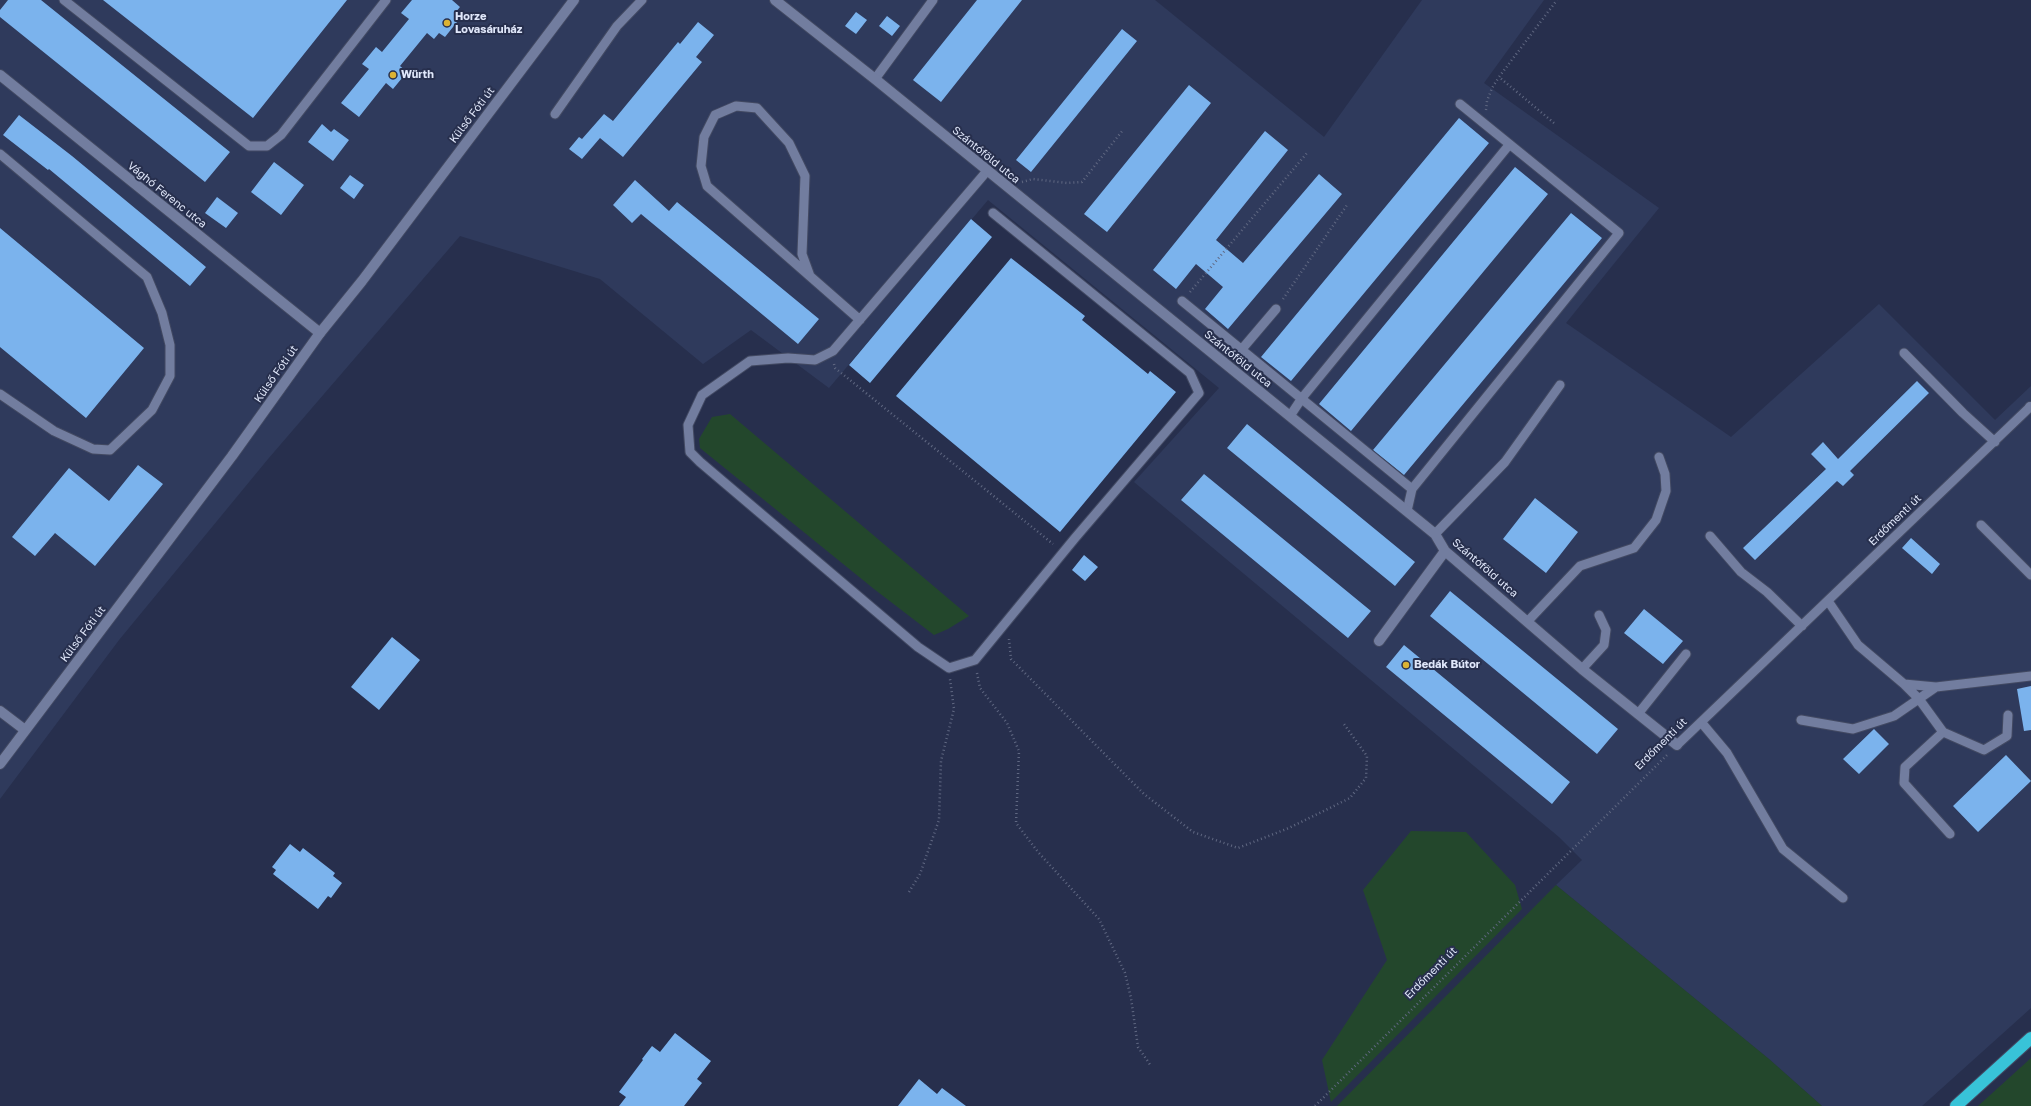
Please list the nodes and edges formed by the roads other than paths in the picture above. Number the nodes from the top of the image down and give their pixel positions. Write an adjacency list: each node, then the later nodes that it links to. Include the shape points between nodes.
1 (64, 0): 2 (lane, via 250,146 267,146 280,135)
2 (386, 0)
3 (574, 0): 19 (street, Külső Fóti út)
4 (642, 0): 10 (lane, via 617,26)
5 (776, 0): 8 (street, Szántóföld utca)
6 (933, 0): 8 (lane)
7 (0, 75): 19 (street, Vághó Ferenc utca)
8 (875, 79): 13 (street, Szántóföld utca)
9 (1460, 104): 11 (lane)
10 (555, 114)
11 (1509, 145): 24 (lane); 29 (lane, via 1619,233)
12 (0, 154): 23 (lane, via 147,277 162,313 170,345 170,376 152,410 110,450 93,449 54,431)
13 (987, 171): 18 (lane); 26 (street, Szántóföld utca)
14 (993, 213): 18 (lane, via 1190,373 1199,393 975,660 949,668 918,647 690,452 688,425 702,395 750,361 788,358 815,360 833,351)
15 (810, 276): 15 (lane, via 707,186 701,166 704,137 715,116 736,106 757,108 790,143 805,176 802,254); 18 (lane)
16 (1182, 301): 20 (lane)
17 (1276, 309): 20 (lane)
18 (860, 320)
19 (320, 333): 52 (street, Külső Fóti út, via 232,456)
20 (1242, 350): 24 (lane)
21 (1904, 353): 27 (lane)
22 (1560, 385): 32 (lane, via 1505,462)
23 (0, 394)
24 (1302, 398): 26 (lane); 29 (lane)
25 (2031, 407): 27 (lane, Erdőmenti út)
26 (1290, 416): 30 (street, Szántóföld utca)
27 (1995, 442): 36 (lane, Erdőmenti út)
28 (1659, 458): 38 (lane, via 1665,474 1666,491 1656,520 1634,548 1580,566)
29 (1412, 489): 30 (lane)
30 (1407, 511): 32 (street, Szántóföld utca)
31 (1981, 525): 35 (lane)
32 (1435, 534): 34 (street, Szántóföld utca)
33 (1710, 536): 39 (lane, via 1741,572 1767,592)
34 (1445, 551): 38 (street, Szántóföld utca); 40 (street)
35 (2031, 575)
36 (1828, 601): 39 (lane, Erdőmenti út); 44 (lane, via 1858,645)
37 (1599, 615): 42 (lane, via 1606,630 1604,645)
38 (1528, 621): 42 (street, Szántóföld utca)
39 (1802, 626): 51 (lane, Erdőmenti út)
40 (1379, 641)
41 (1686, 654): 48 (lane)
42 (1582, 669): 48 (street, Szántóföld utca)
43 (2031, 676): 45 (lane)
44 (1904, 684): 45 (lane); 46 (lane)
45 (1936, 687): 46 (lane)
46 (1919, 699): 50 (lane, via 1894,716 1853,729); 53 (lane)
47 (0, 711): 52 (street)
48 (1638, 714): 54 (street, Szántóföld utca)
49 (2008, 715): 53 (lane, via 2007,736 1984,750)
50 (1801, 720)
51 (1701, 722): 54 (lane, Erdőmenti út); 57 (lane, via 1727,753 1783,849)
52 (25, 730): 55 (street, Külső Fóti út)
53 (1943, 732): 56 (lane, via 1905,767 1904,783)
54 (1677, 745)
55 (0, 764)
56 (1950, 834)
57 (1843, 898)
58 (2031, 1038): 59 (highway)
59 (1956, 1106)

